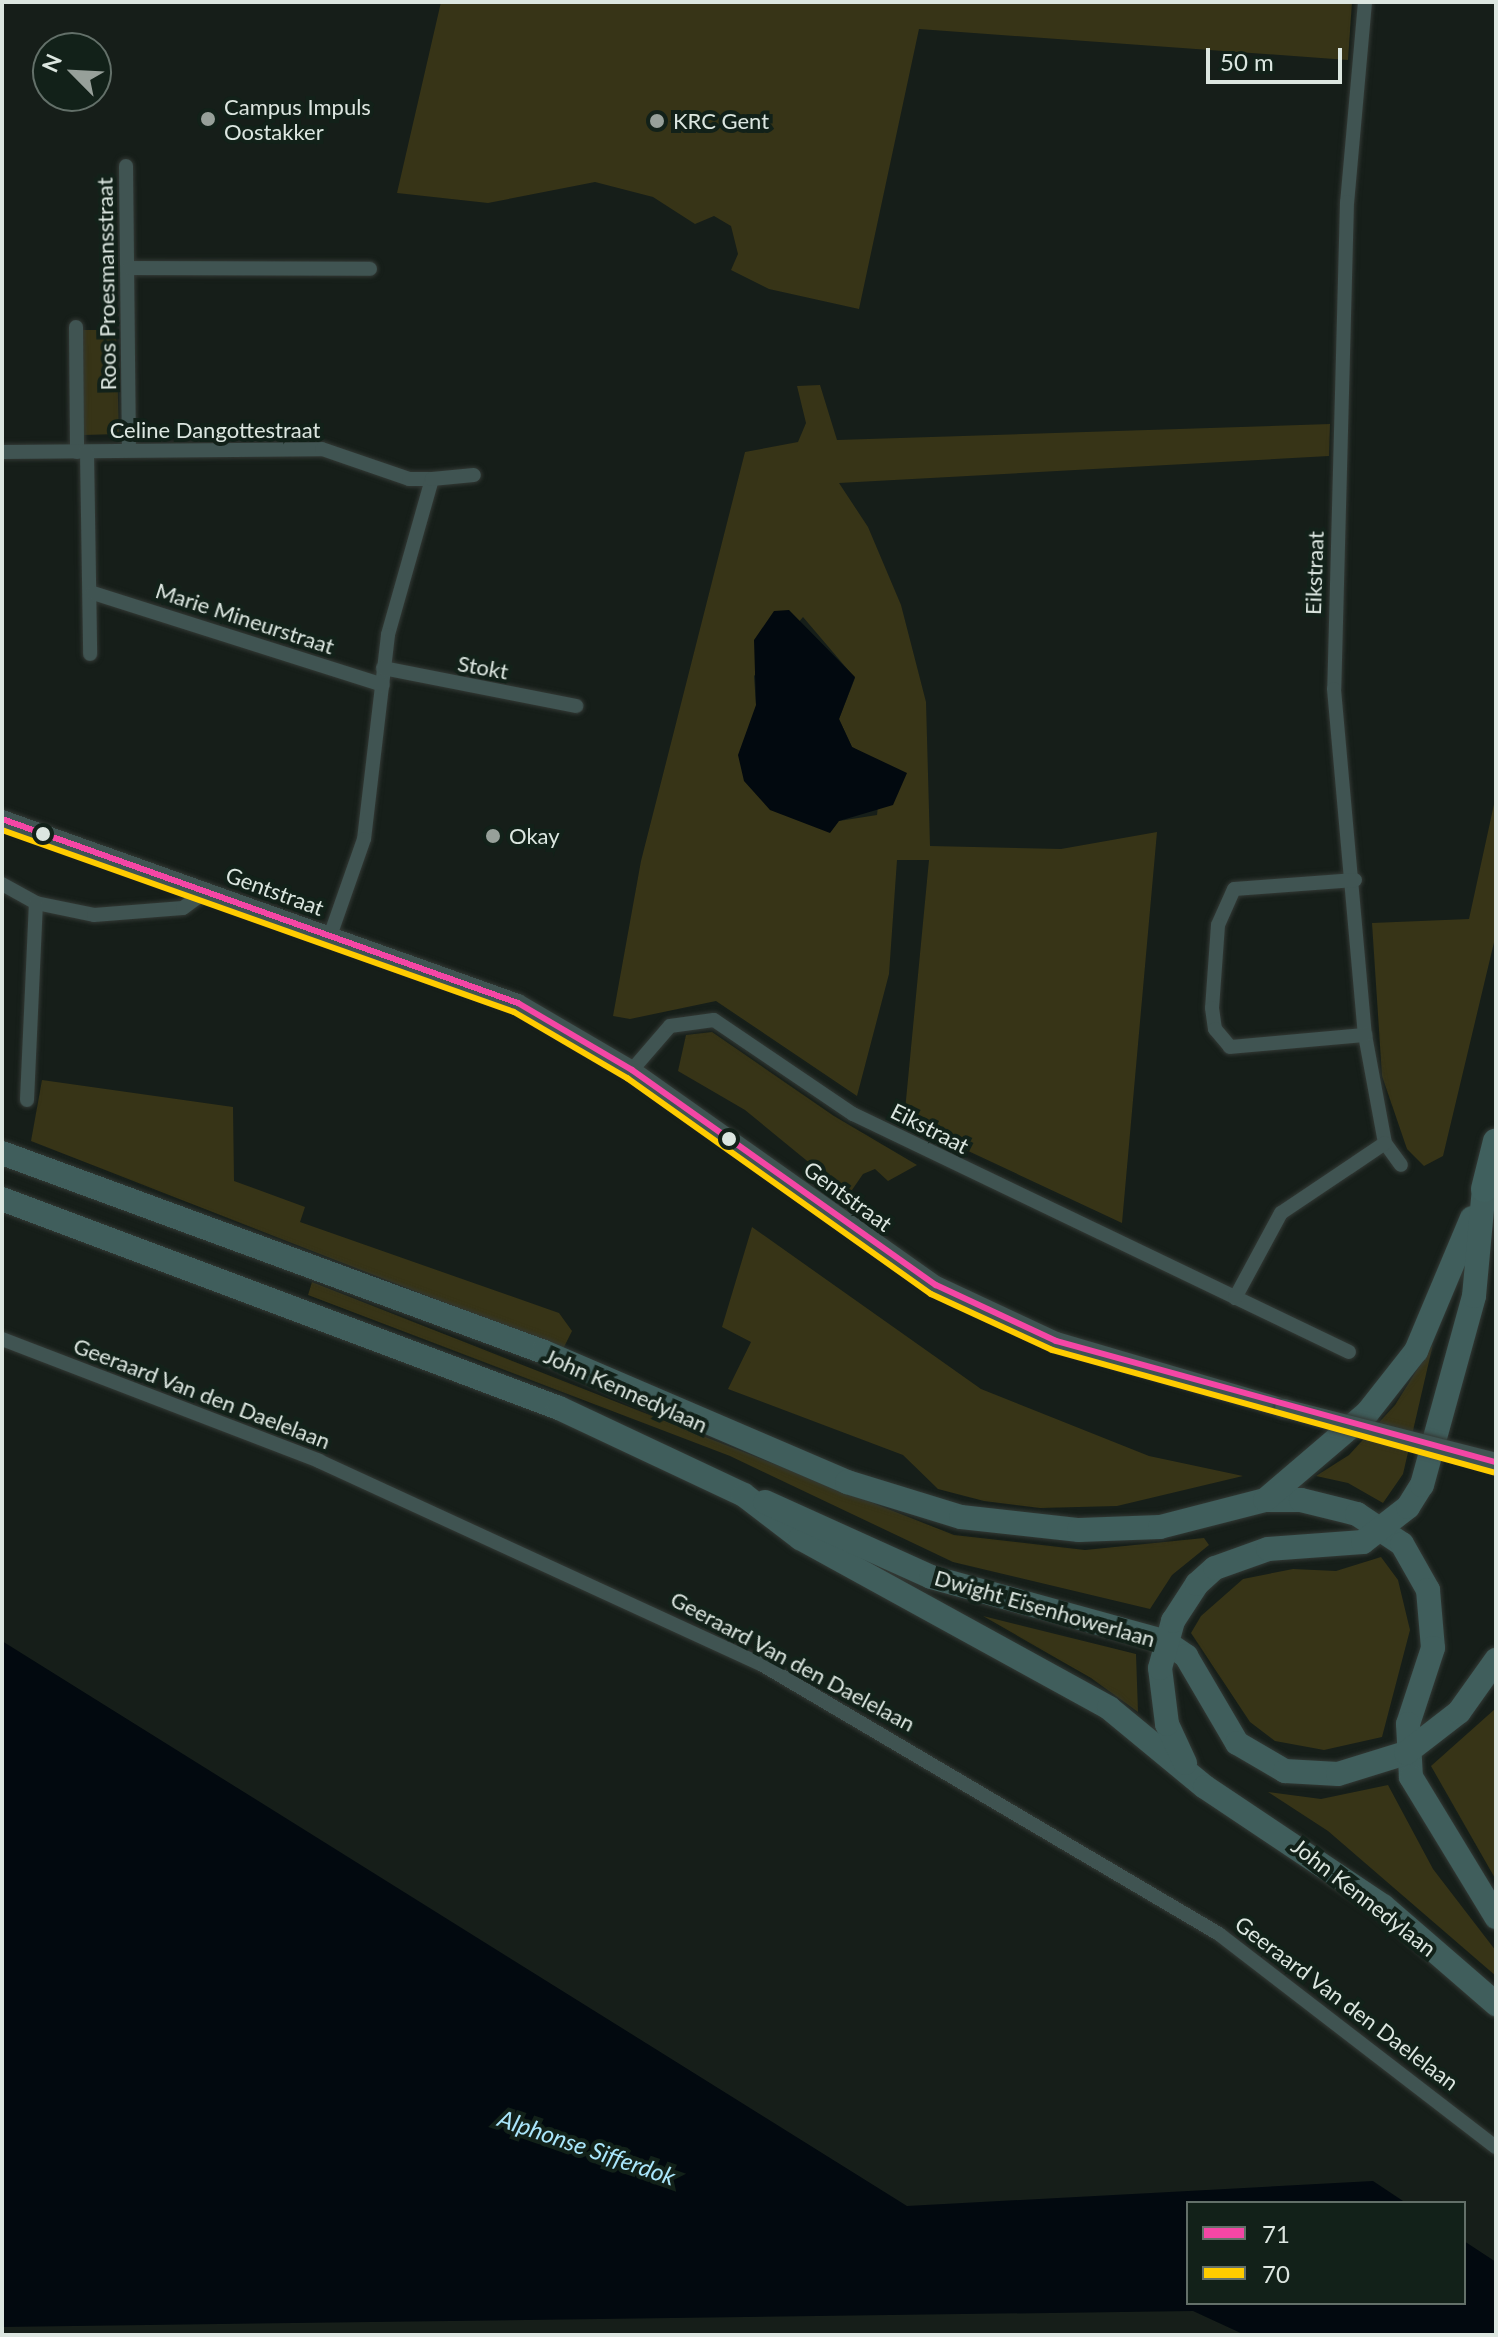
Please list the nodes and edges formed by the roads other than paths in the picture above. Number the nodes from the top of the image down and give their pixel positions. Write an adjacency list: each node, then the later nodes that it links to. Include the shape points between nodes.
1 (1365, 2): 17 (street, Eikstraat, via 1347,202 1334,646)
2 (126, 166): 3 (street, Roos Proesmansstraat)
3 (129, 268): 4 (street); 6 (street, Roos Proesmansstraat)
4 (370, 269)
5 (76, 327): 8 (street, Roos Proesmansstraat)
6 (129, 450): 8 (street, Celine Dangottestraat); 10 (street, Celine Dangottestraat, via 322,449 409,479)
7 (2, 452): 8 (street, Celine Dangottestraat)
8 (82, 452): 11 (street)
9 (474, 475): 10 (street, Celine Dangottestraat)
10 (432, 479): 13 (street)
11 (93, 593): 12 (street); 14 (street, Marie Mineurstraat)
12 (90, 654)
13 (383, 668): 14 (street); 15 (street, Stokt)
14 (383, 685): 21 (street, via 364,839)
15 (576, 706)
16 (2, 819): 19 (street, Gentstraat)
17 (1355, 880): 22 (street, Eikstraat); 22 (street, via 1234,889 1218,925 1212,1008 1215,1029 1230,1047)
18 (2, 884): 20 (street, Gentstraat)
19 (206, 891): 20 (street, Gentstraat, via 183,908 154,913 94,915); 21 (street, Gentstraat)
20 (36, 903): 24 (street)
21 (330, 936): 23 (street, Gentstraat, via 518,1003)
22 (1365, 1035): 26 (street, Eikstraat)
23 (632, 1070): 31 (street, Eikstraat, via 670,1026 714,1020 853,1114); 34 (street, Gentstraat, bridge, via 936,1285 1056,1341 1284,1408)
24 (27, 1100)
25 (1496, 1141): 29 (highway)
26 (1385, 1143): 28 (street, Eikstraat); 31 (street, via 1281,1213)
27 (2, 1153): 36 (highway, John Kennedylaan, via 544,1352 897,1500 961,1517 1079,1530 1160,1527)
28 (1401, 1165)
29 (1484, 1189): 36 (highway, John Kennedylaan, via 1416,1351 1368,1412); 37 (highway, via 1474,1296 1438,1434 1422,1485)
30 (2, 1199): 35 (highway, John Kennedylaan, via 559,1408)
31 (1235, 1298): 33 (street, Eikstraat)
32 (2, 1339): 44 (street, Geeraard Van den Daelelaan, via 319,1461 775,1672 1219,1934)
33 (1349, 1352)
34 (1496, 1462)
35 (744, 1495): 38 (highway, Dwight Eisenhowerlaan, via 945,1581); 41 (highway, John Kennedylaan, via 800,1538 1058,1675)
36 (1265, 1500): 37 (highway, John Kennedylaan, via 1330,1503)
37 (1384, 1528): 38 (highway, via 1345,1547 1268,1549 1215,1568 1182,1605); 40 (highway, John Kennedylaan, via 1415,1560 1434,1620)
38 (1164, 1641): 40 (highway, Dwight Eisenhowerlaan, via 1186,1656 1220,1720 1257,1758 1285,1771 1338,1774); 41 (highway, via 1160,1696)
39 (1496, 1660): 40 (highway, Dwight Eisenhowerlaan, via 1459,1712)
40 (1406, 1753): 42 (highway, John Kennedylaan, via 1419,1798)
41 (1188, 1769): 43 (highway, John Kennedylaan, via 1383,1906)
42 (1496, 1917)
43 (1496, 2004)
44 (1496, 2147)

